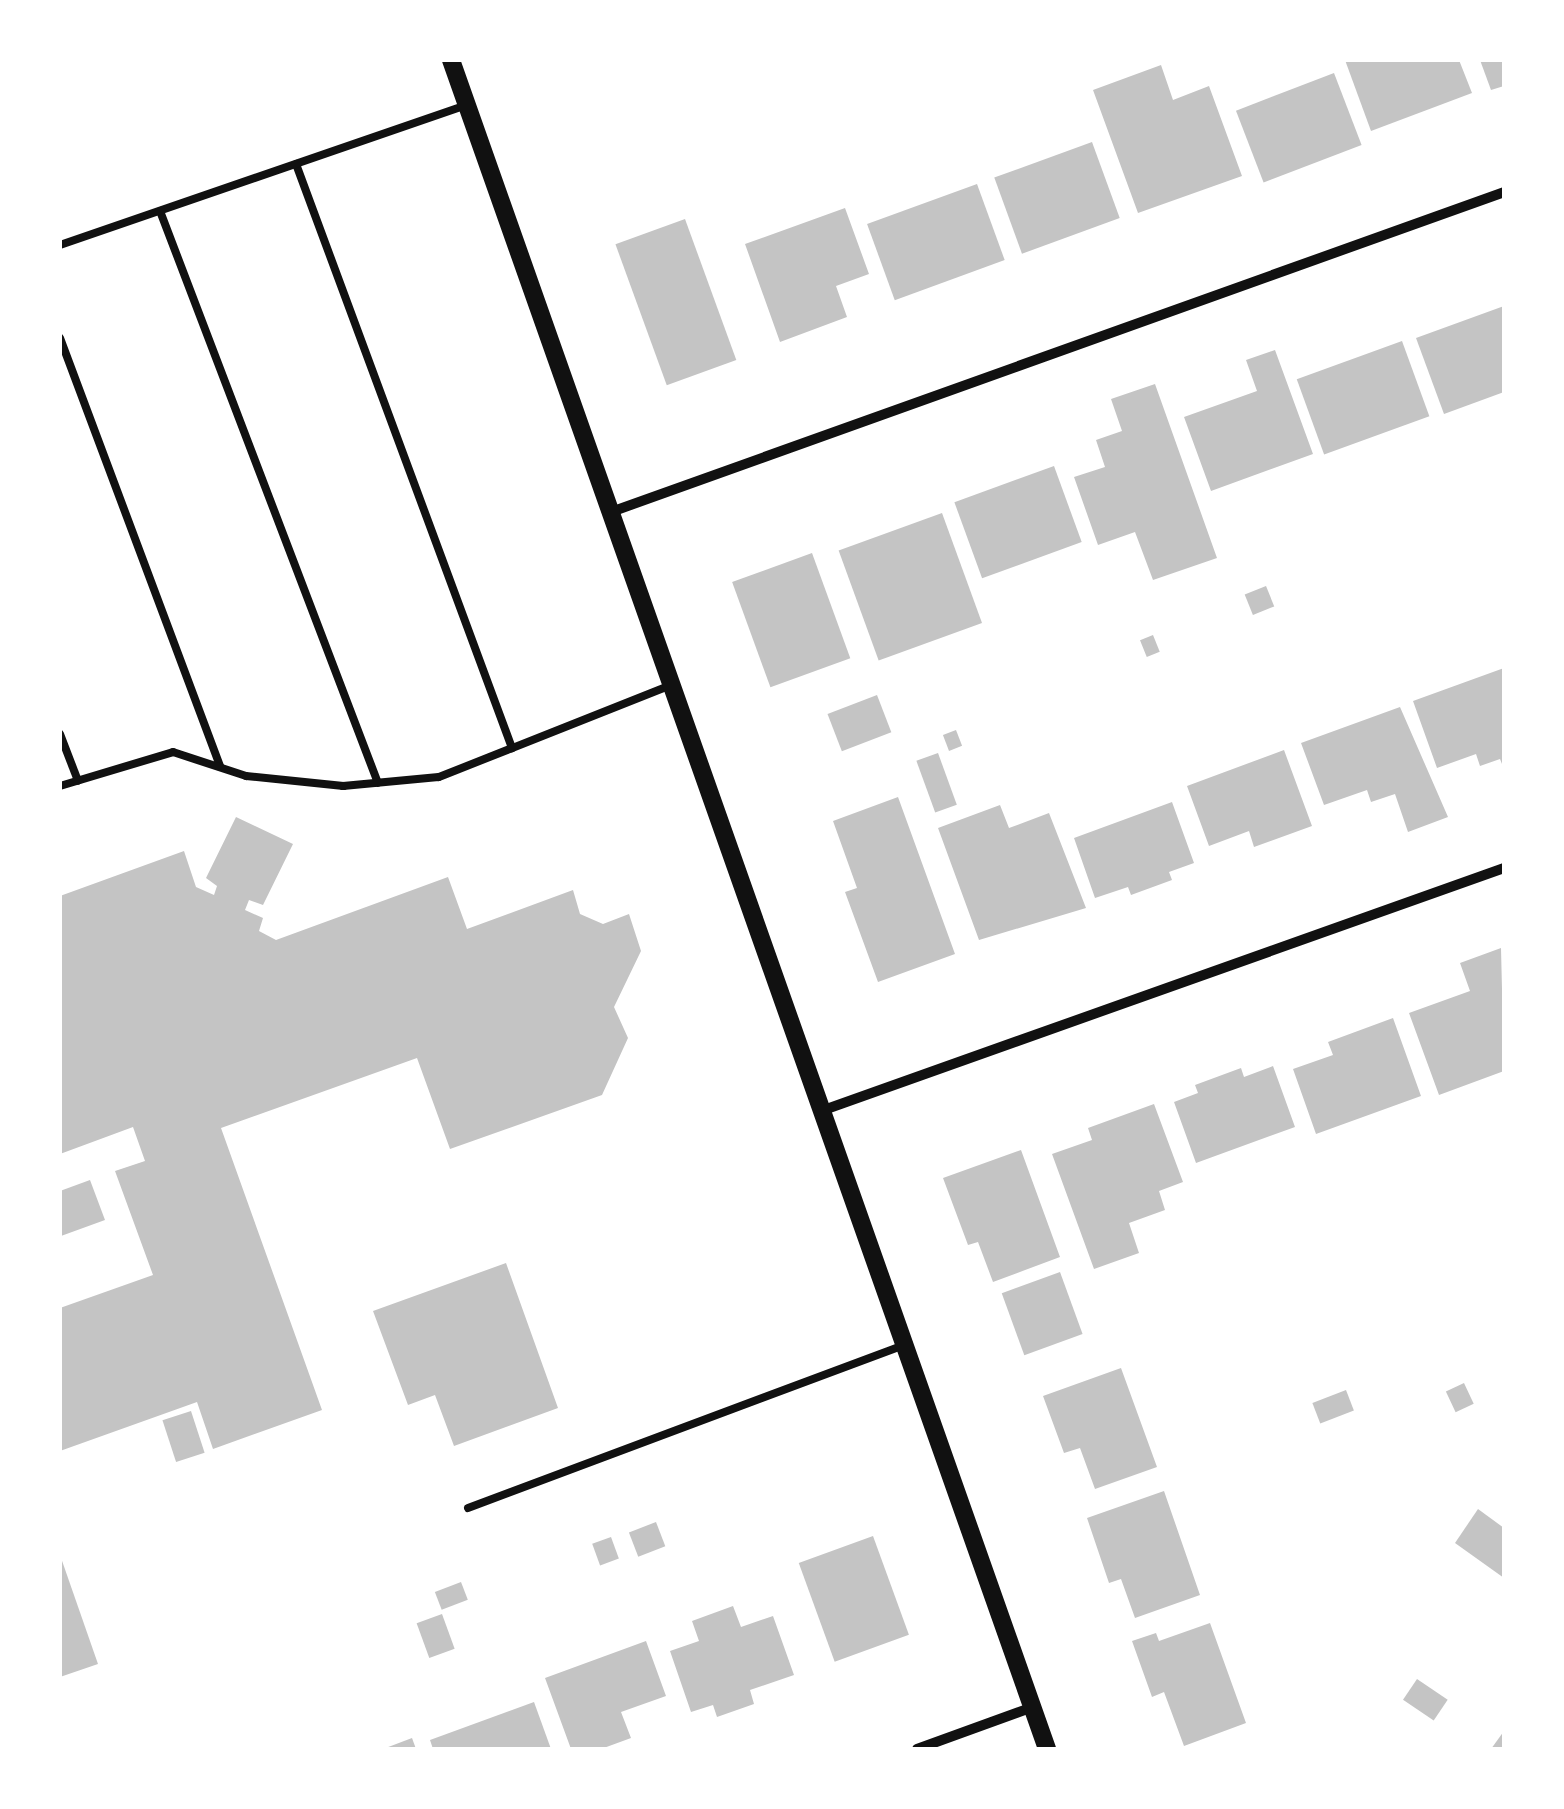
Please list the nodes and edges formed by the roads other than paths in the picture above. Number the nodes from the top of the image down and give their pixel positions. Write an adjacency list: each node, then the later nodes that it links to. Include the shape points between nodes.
1 (451, 60): 2 (street)
2 (467, 105): 3 (lane); 8 (street)
3 (296, 164): 5 (lane); 11 (lane)
4 (1504, 192): 8 (street)
5 (160, 211): 6 (lane); 14 (lane)
6 (60, 245)
7 (60, 338): 12 (lane)
8 (611, 512): 9 (street)
9 (671, 685): 11 (lane); 17 (street)
10 (60, 734): 13 (lane)
11 (512, 748): 14 (lane, via 439,777)
12 (220, 768): 13 (lane, via 174,752); 14 (lane, via 343,786)
13 (78, 781): 15 (lane)
14 (378, 783)
15 (60, 786)
16 (1504, 868): 17 (street)
17 (820, 1111): 18 (street)
18 (904, 1344): 19 (lane); 20 (street)
19 (468, 1508)
20 (1033, 1707): 21 (street); 22 (street)
21 (917, 1749)
22 (1048, 1749)

